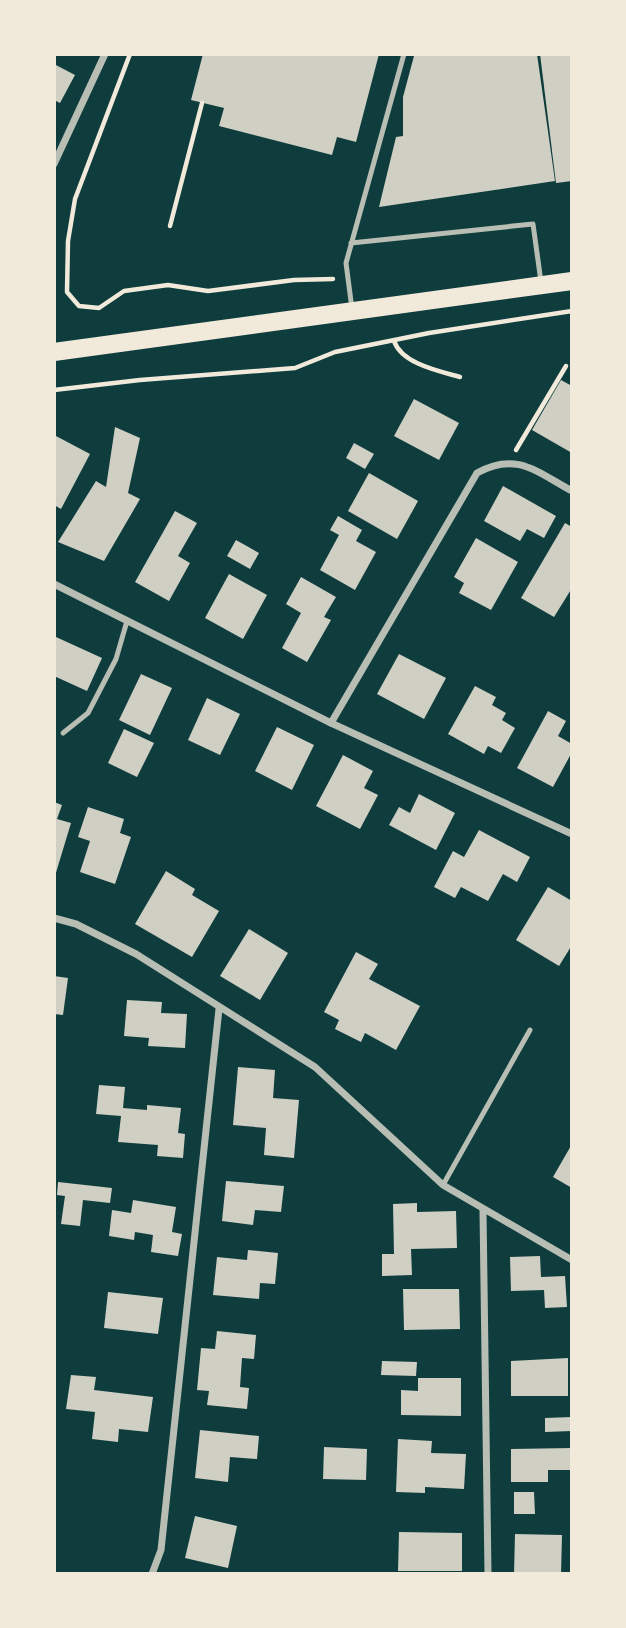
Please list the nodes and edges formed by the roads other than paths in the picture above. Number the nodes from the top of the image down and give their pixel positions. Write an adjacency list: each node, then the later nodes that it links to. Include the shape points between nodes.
1 (105, 54): 3 (street)
2 (404, 54): 4 (lane)
3 (54, 164)
4 (351, 243): 6 (lane, via 533,224); 7 (lane, via 346,262)
5 (572, 281): 6 (main road)
6 (541, 285): 7 (main road)
7 (353, 312): 8 (main road)
8 (54, 352)
9 (572, 491): 12 (street, via 522,463 495,463 477,472)
10 (54, 584): 11 (street)
11 (127, 621): 12 (street); 13 (lane, via 116,659 88,713)
12 (331, 723): 14 (street)
13 (63, 733)
14 (572, 834)
15 (54, 918): 16 (street, via 136,954)
16 (219, 1009): 18 (street, via 315,1067); 21 (street, via 161,1550)
17 (530, 1030): 18 (lane)
18 (443, 1185): 19 (street)
19 (483, 1211): 20 (street); 22 (street)
20 (572, 1260)
21 (152, 1574)
22 (488, 1574)

